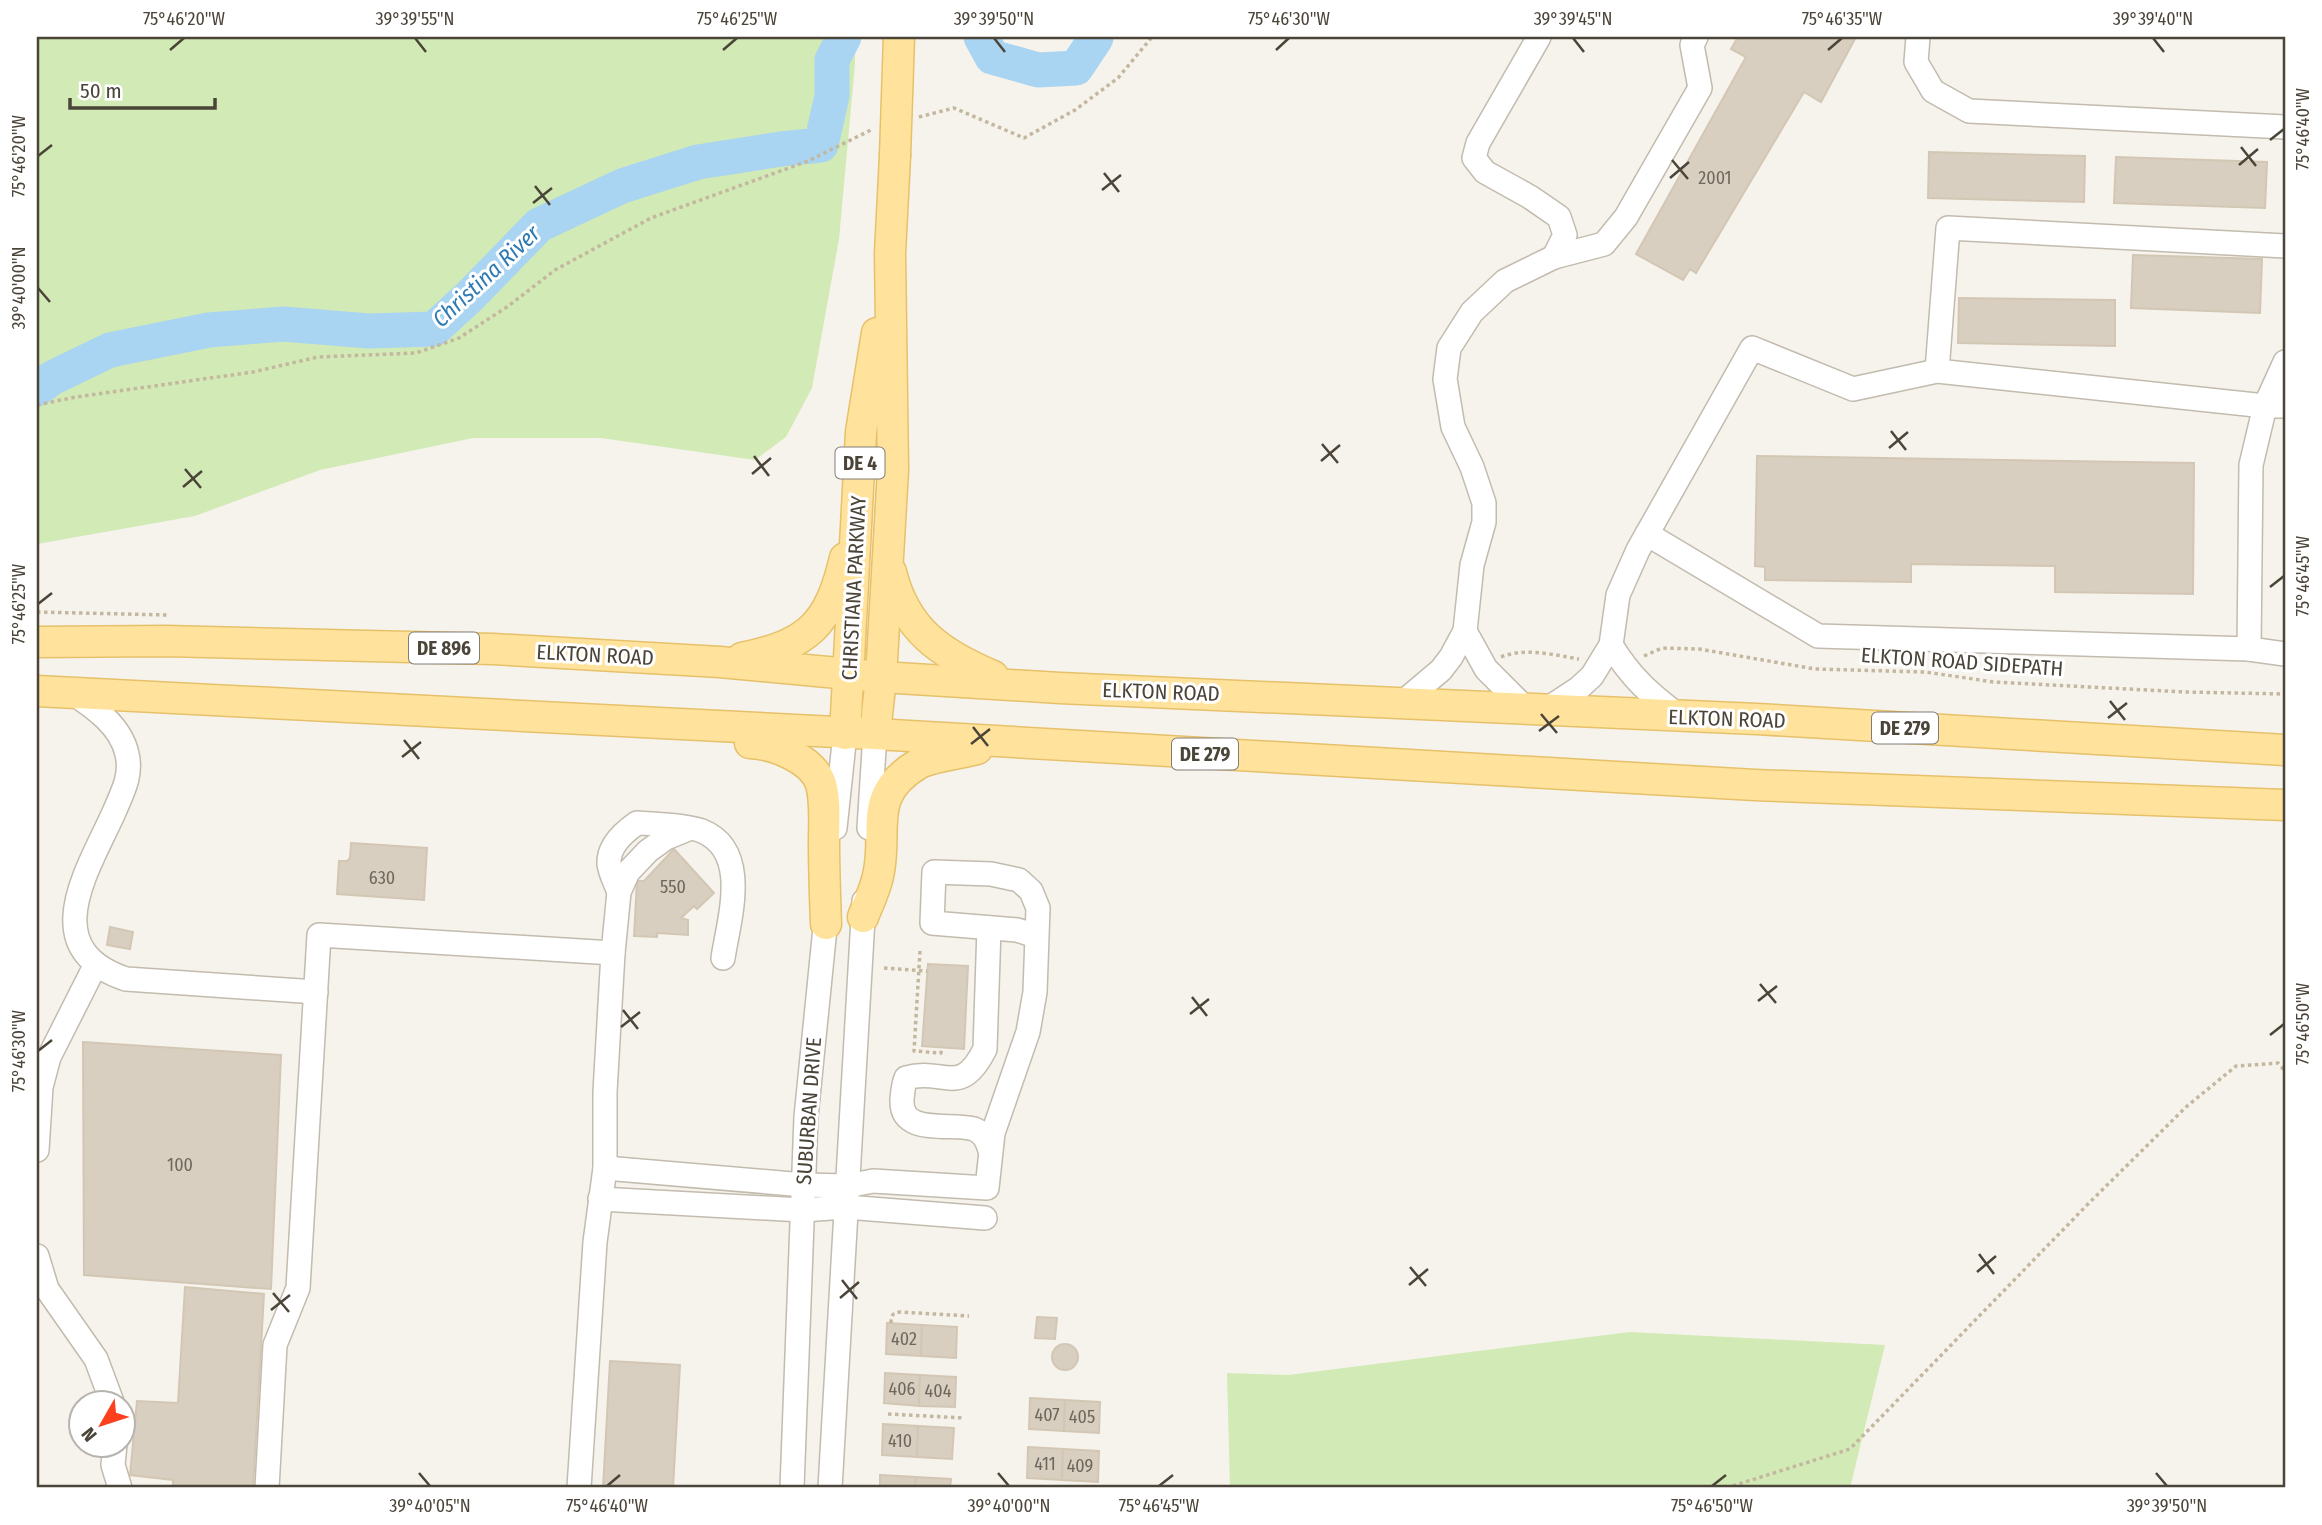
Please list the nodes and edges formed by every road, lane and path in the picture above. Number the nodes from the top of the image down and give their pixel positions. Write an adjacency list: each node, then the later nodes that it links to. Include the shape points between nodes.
1 (899, 37): 10 (main road, DE 4, bridge)
2 (1152, 37): 6 (path, via 1118,78 1075,110 1024,138 954,107)
3 (1539, 37): 11 (street, via 1478,143 1474,158 1485,172 1559,217 1565,235)
4 (1696, 37): 11 (street, via 1692,45 1700,88 1626,217 1604,244)
5 (1918, 37): 7 (street, via 1916,62 1933,91 1969,111)
6 (917, 118)
7 (2285, 127)
8 (880, 128): 14 (path, via 808,161 651,218 555,270 459,338 416,353 318,357 253,372)
9 (2285, 246): 13 (street, via 1948,228)
10 (890, 253): 16 (main road, CHRISTIANA PARKWAY / DE 4, via 862,432); 18 (main road, CHRISTIANA PARKWAY / DE 4, via 893,470)
11 (1554, 257): 19 (street, via 1505,281 1472,312 1449,348 1445,379 1453,427 1484,503)
12 (2285, 362): 15 (street)
13 (1937, 371): 15 (street); 17 (street, via 1853,389 1752,348)
14 (37, 405)
15 (2275, 406): 22 (street, via 2252,465)
16 (858, 496): 26 (main road, via 835,592 819,622 792,643); 28 (main road, CHRISTIANA PARKWAY / DE 4)
17 (1647, 534): 21 (street, via 1618,595); 22 (street, via 1818,636)
18 (888, 562): 29 (main road, CHRISTIANA PARKWAY / DE 4); 30 (main road, via 901,604 929,640 956,660)
19 (1465, 631): 34 (street, via 1441,670); 35 (street, via 1486,669)
20 (37, 642): 26 (main road, ELKTON ROAD / DE 896, via 493,649)
21 (1611, 645): 35 (street, via 1579,688); 36 (street, via 1642,687)
22 (2249, 649): 23 (street)
23 (2285, 654)
24 (1640, 658): 33 (path, ELKTON ROAD SIDEPATH, via 1677,647 1815,669)
25 (1582, 660): 27 (path, via 1521,652)
26 (720, 662): 28 (main road, ELKTON ROAD / DE 896)
27 (1494, 662)
28 (850, 674): 29 (main road, ELKTON ROAD / DE 279); 38 (main road, CHRISTIANA PARKWAY / DE 4)
29 (881, 677): 30 (main road, ELKTON ROAD / DE 279); 39 (main road, CHRISTIANA PARKWAY / DE 4)
30 (1016, 685): 34 (main road, ELKTON ROAD / DE 279)
31 (37, 691): 32 (main road)
32 (71, 692): 37 (main road); 50 (street, via 103,715 128,754 129,778 78,894 73,921 78,943)
33 (2285, 694)
34 (1402, 703): 35 (main road, ELKTON ROAD / DE 279)
35 (1536, 709): 36 (main road, ELKTON ROAD / DE 279)
36 (1680, 717): 41 (main road, ELKTON ROAD / DE 279)
37 (579, 720): 38 (main road); 44 (main road, via 615,736 764,743 802,760 820,782 824,803)
38 (845, 734): 39 (main road); 44 (street, SUBURBAN DRIVE)
39 (875, 734): 40 (main road, DE 279); 43 (street, SUBURBAN DRIVE)
40 (1004, 742): 42 (main road, DE 279, via 1755,785); 43 (main road, via 920,762 898,780 882,813 879,875)
41 (2285, 750)
42 (2285, 805)
43 (863, 917): 61 (street, SUBURBAN DRIVE)
44 (826, 924): 60 (street, SUBURBAN DRIVE, via 806,1116)
45 (989, 928): 46 (street); 46 (street, via 932,923 934,872 1019,880 1031,891 1038,908); 58 (street, via 985,1049 966,1076 906,1078 902,1108 909,1119 921,1125 975,1129)
46 (1037, 936): 58 (street, via 1028,1032)
47 (920, 951): 52 (path)
48 (613, 953): 49 (street, via 619,892 609,865 612,850 637,823 699,829 723,848 733,872); 54 (street, via 319,935); 59 (street)
49 (723, 958)
50 (96, 964): 54 (street, via 126,979); 57 (street, via 49,1057 41,1087)
51 (884, 968): 52 (path)
52 (919, 970): 53 (path); 55 (path, via 914,1051 941,1053)
53 (927, 971)
54 (316, 992): 73 (street, via 298,1288 275,1345)
55 (941, 1047)
56 (2285, 1071): 77 (path, via 2278,1063 2236,1066 2186,1107 1850,1449)
57 (37, 1150)
58 (990, 1150): 61 (street, via 987,1188 873,1181)
59 (605, 1168): 60 (street); 62 (street)
60 (804, 1185): 61 (street); 63 (street, SUBURBAN DRIVE)
61 (846, 1197): 63 (street); 64 (street); 76 (street, SUBURBAN DRIVE)
62 (600, 1199): 63 (street); 74 (street)
63 (802, 1210): 75 (street, SUBURBAN DRIVE)
64 (985, 1219)
65 (37, 1256): 68 (street, via 47,1289 96,1359)
66 (969, 1316): 67 (path, via 900,1312 891,1316)
67 (891, 1323)
68 (106, 1388)
69 (888, 1414): 70 (path)
70 (964, 1418)
71 (114, 1458): 72 (street)
72 (120, 1488)
73 (267, 1488)
74 (579, 1488)
75 (792, 1488)
76 (830, 1488)
77 (1726, 1488)

